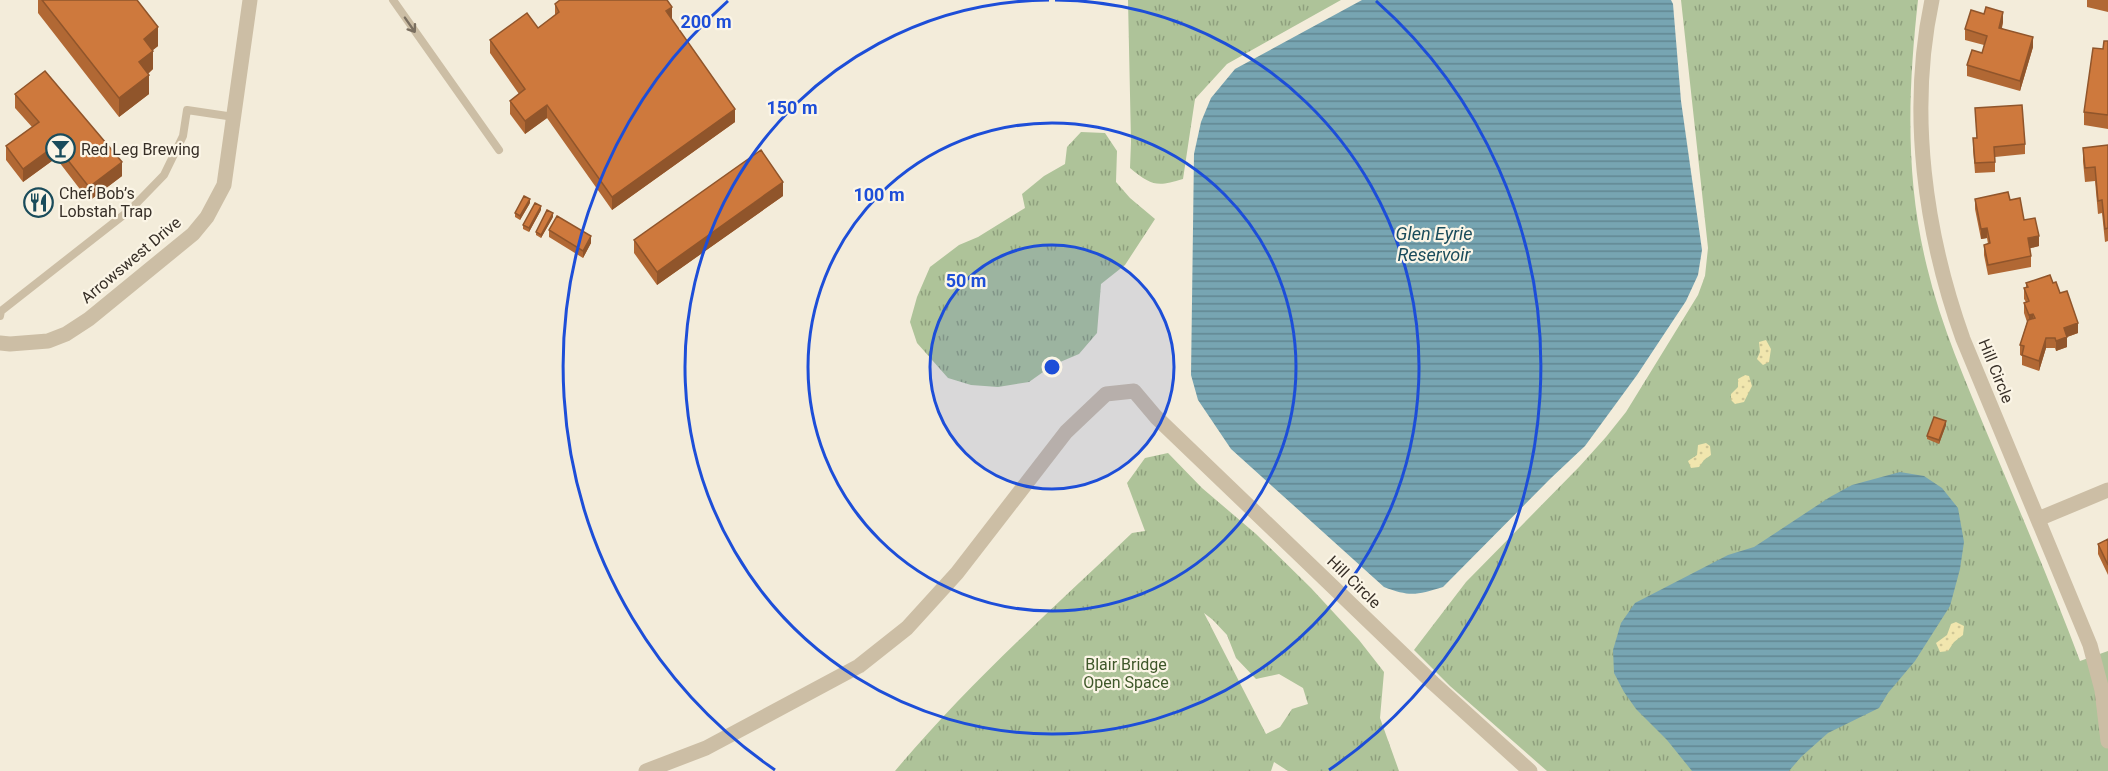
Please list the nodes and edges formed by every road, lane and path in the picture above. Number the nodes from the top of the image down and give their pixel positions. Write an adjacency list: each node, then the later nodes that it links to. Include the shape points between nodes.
1 (250, 0): 4 (street, Arrowswest Drive)
2 (393, 0): 5 (lane, one-way to 5)
3 (1932, 0): 9 (street, Hill Circle, via 1924,48 1922,133 1939,262 1963,339)
4 (235, 117): 6 (lane, via 187,110 183,136 164,175 130,210); 7 (street, Arrowswest Drive, via 224,185 193,234 66,334 48,341)
5 (499, 150)
6 (0, 316)
7 (0, 343)
8 (2108, 490): 9 (street)
9 (2038, 519): 10 (street, Hill Circle, via 2090,645 2102,690)
10 (2108, 741)
11 (646, 771): 12 (street, Hill Circle, via 706,748 859,666 907,628 957,573 1066,432 1106,394 1134,391 1156,417 1433,683)
12 (1530, 771)

